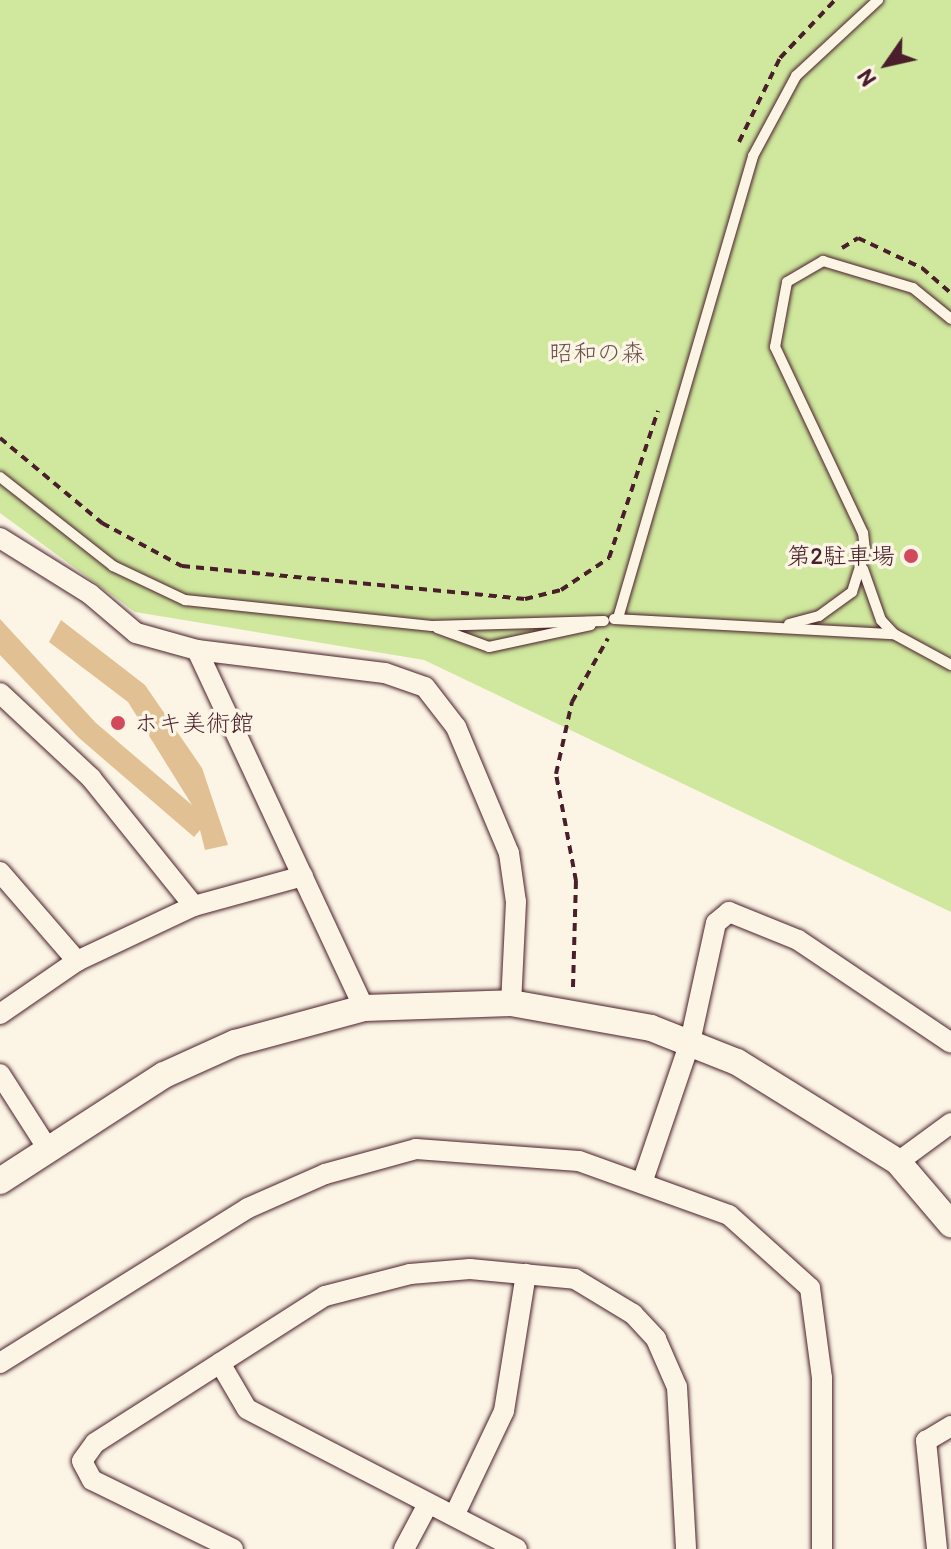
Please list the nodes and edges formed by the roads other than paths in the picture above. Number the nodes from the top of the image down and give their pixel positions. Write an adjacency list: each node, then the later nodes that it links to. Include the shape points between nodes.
1 (878, 0): 6 (lane, via 796,76 753,156)
2 (951, 319): 5 (lane, via 913,288 835,264 802,267 787,282 775,347 863,533)
3 (0, 477): 9 (lane, via 143,586 234,607)
4 (0, 538): 11 (street, via 136,633)
5 (863, 567): 8 (lane, via 852,592 819,616); 10 (lane, via 881,620)
6 (618, 618): 7 (lane); 8 (lane)
7 (604, 621): 9 (lane); 9 (lane, via 525,644 489,647)
8 (789, 624): 10 (lane)
9 (432, 626)
10 (894, 634): 12 (lane)
11 (197, 650): 15 (street); 18 (street, via 385,673 425,687 456,727 509,853 516,902)
12 (951, 665)
13 (0, 693): 16 (street, via 91,778)
14 (0, 872): 17 (street)
15 (303, 876): 16 (street); 19 (street)
16 (194, 906): 17 (street)
17 (77, 961): 20 (street)
18 (511, 1003): 19 (street); 21 (street, via 571,1011)
19 (364, 1008): 25 (street, via 297,1022 192,1062)
20 (0, 1014)
21 (690, 1042): 22 (street, via 716,923 729,912 798,940); 26 (street, via 812,1104); 28 (street)
22 (951, 1043)
23 (0, 1074): 25 (street)
24 (951, 1123): 26 (street)
25 (48, 1149): 27 (street)
26 (898, 1162): 29 (street)
27 (0, 1181)
28 (642, 1183): 31 (street, via 579,1161 514,1151 416,1149 325,1174 248,1208); 40 (street, via 729,1215 810,1288 822,1378)
29 (951, 1224)
30 (526, 1274): 32 (street, via 410,1274 325,1296); 35 (street, via 504,1411); 39 (street, via 575,1279 633,1314 656,1339 677,1387)
31 (0, 1363)
32 (220, 1363): 34 (street, via 247,1409); 36 (street, via 95,1443 82,1461 92,1480)
33 (951, 1426): 41 (street, via 926,1441)
34 (428, 1504): 35 (street); 37 (street)
35 (454, 1516): 38 (street)
36 (233, 1549)
37 (404, 1549)
38 (517, 1549)
39 (686, 1549)
40 (822, 1549)
41 (937, 1549)

